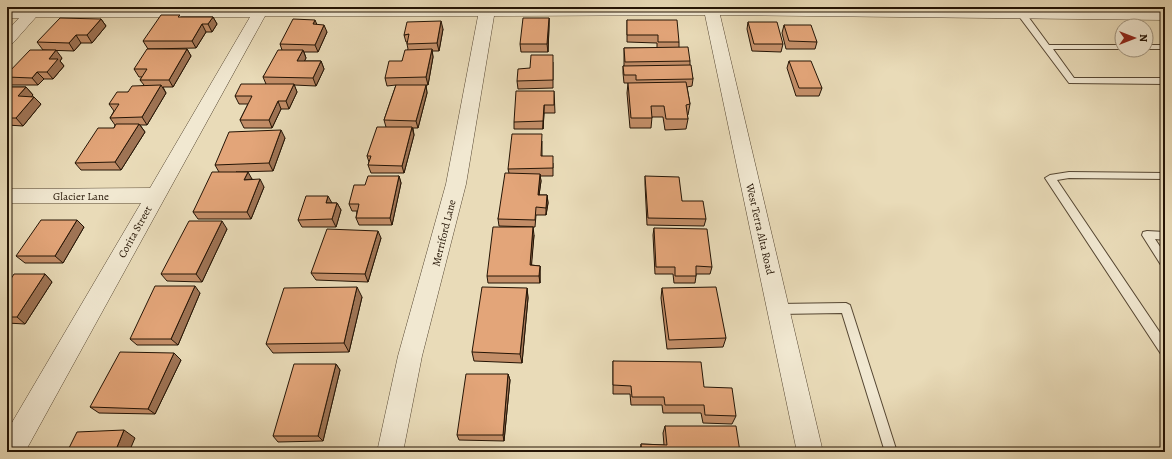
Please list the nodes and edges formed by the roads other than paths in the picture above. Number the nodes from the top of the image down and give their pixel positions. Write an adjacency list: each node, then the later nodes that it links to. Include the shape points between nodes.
1 (711, 8): 4 (street); 5 (street); 23 (street, West Terra Alta Road)
2 (304, 9): 3 (street); 7 (street)
3 (458, 9): 5 (street)
4 (929, 10): 10 (street)
5 (487, 11): 26 (street, Merriford Lane, via 456,184 410,356)
6 (1134, 11): 10 (street); 11 (street)
7 (260, 12): 9 (street); 19 (street, Corita Street)
8 (7, 13): 9 (street)
9 (32, 13): 12 (street)
10 (1021, 13): 13 (lane)
11 (1165, 15)
12 (7, 40)
13 (1047, 47): 14 (lane); 17 (lane, via 1072,81)
14 (1114, 47)
15 (1154, 47): 16 (lane)
16 (1165, 47)
17 (1165, 81)
18 (1165, 176): 24 (lane, via 1069,175 1050,178)
19 (155, 195): 20 (street, Glacier Lane); 25 (street, Corita Street)
20 (7, 196)
21 (1165, 236): 22 (lane, via 1147,235)
22 (1165, 262)
23 (778, 309): 27 (street, West Terra Alta Road); 28 (lane, via 846,308)
24 (1165, 350)
25 (10, 452)
26 (390, 452)
27 (810, 452)
28 (891, 452)

